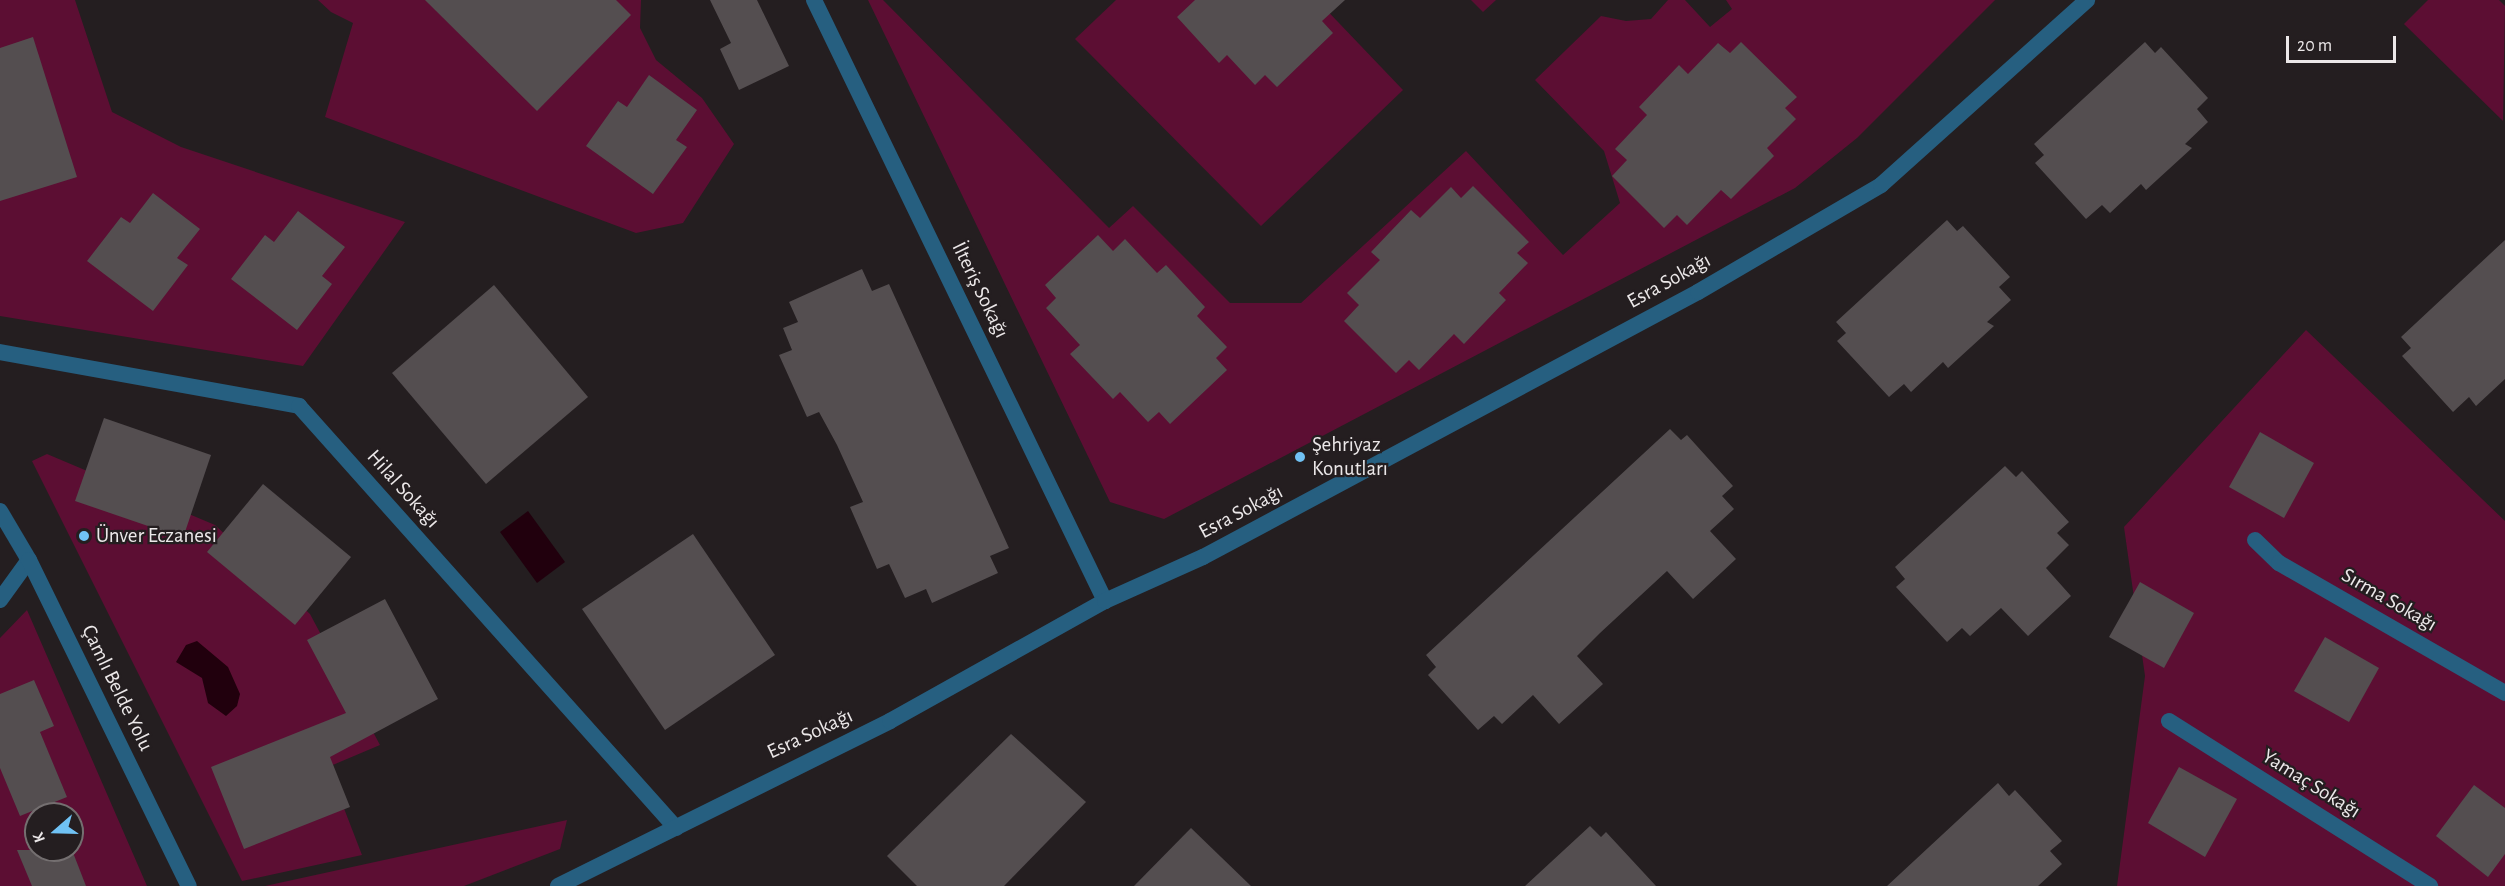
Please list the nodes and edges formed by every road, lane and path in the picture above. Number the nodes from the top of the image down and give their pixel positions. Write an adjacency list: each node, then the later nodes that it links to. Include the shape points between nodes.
1 (814, 0): 8 (street, İlteriş Sokağı)
2 (2087, 0): 8 (street, Esra Sokağı, via 1881,185 1698,292 1246,535)
3 (0, 352): 11 (street, Hilal Sokağı, via 299,406)
4 (0, 511): 6 (street, Çamlı Belde Yolu)
5 (2255, 540): 9 (street, Sırma Sokağı, via 2279,563)
6 (29, 560): 7 (street); 12 (street, Çamlı Belde Yolu)
7 (0, 600)
8 (1105, 601): 11 (street, Esra Sokağı, via 890,721 784,770)
9 (2505, 693)
10 (2169, 721): 14 (street, Yamaç Sokağı)
11 (676, 828): 13 (street, Esra Sokağı)
12 (189, 886)
13 (558, 886)
14 (2430, 886)

